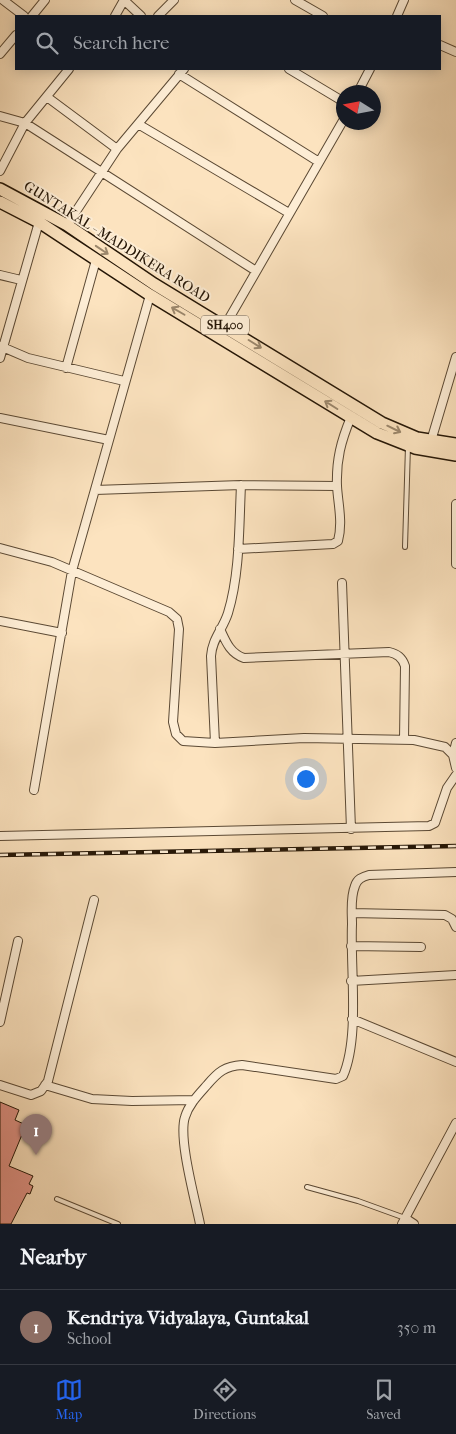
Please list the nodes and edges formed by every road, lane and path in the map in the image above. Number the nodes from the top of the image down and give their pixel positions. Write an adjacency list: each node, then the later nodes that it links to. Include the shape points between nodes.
1 (3, 0): 7 (street)
2 (45, 0): 8 (street)
3 (174, 0): 11 (street)
4 (295, 0): 12 (street)
5 (394, 0): 6 (street)
6 (403, 3): 13 (street)
7 (23, 15)
8 (33, 15)
9 (116, 15): 10 (street, via 124,0)
10 (140, 15)
11 (159, 15)
12 (321, 15)
13 (397, 15)
14 (15, 36): 17 (street)
15 (441, 45): 16 (street)
16 (456, 52)
17 (0, 54)
18 (68, 70): 23 (street)
19 (292, 70): 24 (street)
20 (369, 70): 22 (street)
21 (181, 71): 27 (street); 30 (street)
22 (362, 85)
23 (47, 96): 26 (street); 29 (street)
24 (336, 97)
25 (0, 116): 26 (street)
26 (25, 123): 31 (street); 32 (street)
27 (138, 124): 29 (street); 35 (street)
28 (338, 130): 30 (street)
29 (117, 149): 32 (street)
30 (319, 162): 35 (street)
31 (0, 171)
32 (102, 171): 37 (street); 39 (street)
33 (0, 189): 37 (main road, GUNTAKAL - MADDIKERA ROAD / SH400)
34 (0, 202): 36 (main road, GUNTAKAL - MADDIKERA ROAD / SH400)
35 (290, 213): 39 (street)
36 (39, 222): 38 (main road, GUNTAKAL - MADDIKERA ROAD / SH400); 41 (street)
37 (68, 226): 43 (main road, GUNTAKAL - MADDIKERA ROAD / SH400, one-way to 43)
38 (96, 260): 42 (main road, GUNTAKAL - MADDIKERA ROAD / SH400); 47 (street)
39 (256, 271): 43 (street)
40 (0, 275): 41 (street)
41 (21, 280): 44 (street)
42 (150, 295): 43 (main road, GUNTAKAL - MADDIKERA ROAD / SH400, one-way to 42); 48 (street)
43 (222, 330): 49 (main road, GUNTAKAL - MADDIKERA ROAD / SH400, one-way to 43); 52 (main road, GUNTAKAL - MADDIKERA ROAD / SH400, one-way to 52, via 382,423 404,434)
44 (1, 347): 46 (street); 47 (street)
45 (456, 357): 52 (street)
46 (0, 358)
47 (66, 368): 48 (street)
48 (124, 380): 51 (street)
49 (351, 417): 54 (main road, GUNTAKAL - MADDIKERA ROAD / SH400); 57 (street, via 338,449)
50 (0, 418): 51 (street)
51 (109, 440): 58 (street)
52 (431, 441): 53 (main road, GUNTAKAL - MADDIKERA ROAD / SH400)
53 (456, 444)
54 (408, 446): 55 (main road, GUNTAKAL - MADDIKERA ROAD / SH400); 61 (lane)
55 (456, 455)
56 (241, 485): 57 (street); 58 (street); 63 (street)
57 (337, 486): 63 (street, via 341,522 338,541 333,544)
58 (95, 490): 66 (street)
59 (456, 504): 60 (street)
60 (456, 509): 64 (street)
61 (405, 547)
62 (0, 548): 66 (street)
63 (238, 549): 69 (street, via 228,612)
64 (456, 551): 65 (street)
65 (456, 564)
66 (72, 571): 70 (street); 74 (street, via 169,612 177,619 173,722 176,734 183,741)
67 (342, 583): 71 (street)
68 (0, 621): 70 (street)
69 (220, 629): 71 (street, via 229,648 244,658); 74 (street, via 212,644 211,656)
70 (62, 633): 79 (street)
71 (344, 656): 72 (street); 73 (street, via 389,652 402,659 405,666)
72 (347, 739): 73 (street); 74 (street); 80 (street)
73 (404, 739): 76 (street, via 431,742 445,747)
74 (215, 742)
75 (456, 743): 76 (street)
76 (454, 755): 77 (street)
77 (456, 768)
78 (456, 775): 80 (street, via 447,788 435,823 429,826)
79 (34, 790)
80 (351, 829): 81 (street)
81 (0, 836)
82 (456, 872): 84 (street, via 363,877 354,887)
83 (94, 900): 95 (street)
84 (352, 913): 85 (street, via 445,915); 87 (street)
85 (456, 927)
86 (18, 941): 92 (street)
87 (351, 946): 88 (street); 90 (street)
88 (422, 947)
89 (456, 975): 90 (street)
90 (351, 981): 91 (street)
91 (352, 1019): 93 (street); 96 (street, via 343,1076 336,1079 242,1065 229,1066 219,1071)
92 (0, 1022)
93 (456, 1062)
94 (0, 1084): 95 (street, via 31,1095 41,1091)
95 (45, 1085): 96 (street, via 92,1099)
96 (194, 1100): 102 (street, via 185,1116 182,1132)
97 (456, 1123): 100 (street)
98 (307, 1186): 100 (lane, via 358,1201)
99 (57, 1200): 101 (lane)
100 (404, 1221): 103 (street)
101 (118, 1224)
102 (200, 1224)
103 (414, 1224)

